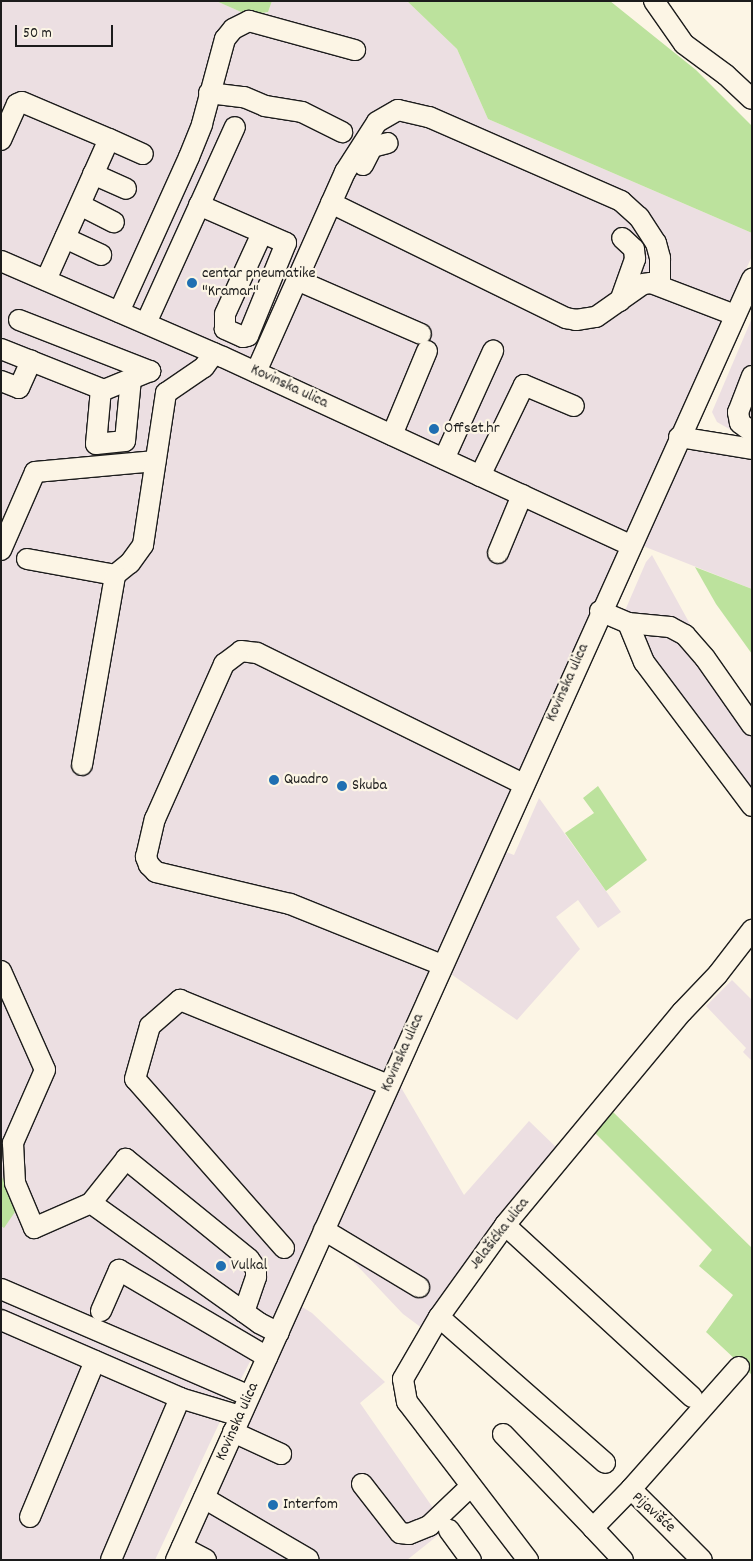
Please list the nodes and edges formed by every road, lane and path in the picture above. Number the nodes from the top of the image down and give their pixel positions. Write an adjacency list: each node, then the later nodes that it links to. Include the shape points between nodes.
1 (654, 1): 4 (street, via 684,44 726,75)
2 (355, 50): 3 (street, via 248,21 225,38)
3 (210, 93): 6 (street, via 244,97 265,106 307,113); 28 (street, via 189,157)
4 (752, 100)
5 (234, 127): 15 (street)
6 (342, 132)
7 (110, 139): 8 (street, via 22,102 17,104); 10 (street); 12 (street)
8 (1, 140)
9 (388, 144): 11 (street, via 372,147 359,170)
10 (143, 154)
11 (345, 172): 14 (street); 26 (street, via 384,115 398,110 430,117 620,201 639,217 656,243 660,258)
12 (93, 174): 13 (street); 16 (street)
13 (126, 189)
14 (331, 203): 25 (street); 27 (street, via 566,318 596,317)
15 (199, 205): 18 (street); 31 (street)
16 (80, 206): 17 (street); 19 (street)
17 (114, 222)
18 (262, 233): 32 (street, via 225,314 225,329); 32 (street, via 286,243 248,336)
19 (65, 238): 21 (street); 24 (street)
20 (622, 238): 27 (street, via 634,249 635,259)
21 (101, 255)
22 (1, 261): 24 (street, Kovinska ulica)
23 (752, 279): 29 (street, Kovinska ulica)
24 (46, 280): 28 (street, Kovinska ulica)
25 (297, 280): 38 (street); 45 (street, via 424,343)
26 (660, 284): 27 (street, via 643,284); 29 (street)
27 (620, 301)
28 (119, 312): 31 (street, Kovinska ulica)
29 (735, 315): 46 (street, Kovinska ulica)
30 (19, 320): 40 (street, via 150,371)
31 (146, 323): 35 (street, Kovinska ulica)
32 (242, 337): 36 (street)
33 (1, 349): 37 (street)
34 (493, 351): 48 (street)
35 (214, 353): 36 (street, Kovinska ulica); 49 (street, via 204,367 166,393)
36 (232, 361): 38 (street, Kovinska ulica)
37 (31, 362): 41 (street, via 19,388); 42 (street)
38 (256, 372): 45 (street, Kovinska ulica)
39 (752, 376): 44 (street, via 738,412 740,424)
40 (131, 379): 42 (street); 42 (street, via 125,441 96,444)
41 (1, 381)
42 (101, 389)
43 (574, 406): 50 (street, via 524,384)
44 (752, 432)
45 (392, 435): 48 (street, Kovinska ulica)
46 (678, 437): 47 (street); 52 (street, Kovinska ulica)
47 (752, 449)
48 (444, 459): 50 (street, Kovinska ulica)
49 (156, 461): 53 (street, via 35,472); 56 (street, via 143,545 130,563)
50 (480, 476): 51 (street, Kovinska ulica)
51 (522, 495): 52 (street, Kovinska ulica); 54 (street)
52 (629, 545): 57 (street, Kovinska ulica)
53 (1, 550)
54 (498, 553)
55 (28, 559): 56 (street)
56 (115, 575): 60 (street)
57 (600, 611): 58 (street); 61 (street, Kovinska ulica)
58 (628, 623): 59 (street, via 670,627 685,635); 62 (street, via 644,662)
59 (752, 725)
60 (82, 766)
61 (523, 784): 64 (street, Kovinska ulica); 64 (street, via 257,653 241,650 232,655 220,674 155,820 146,857 148,865 156,872 290,904)
62 (752, 806)
63 (752, 930): 68 (street, Jelašićka ulica)
64 (442, 965): 66 (street, Kovinska ulica)
65 (1, 971): 67 (street, via 45,1070 13,1143 15,1183 34,1228)
66 (388, 1085): 69 (street, Kovinska ulica); 70 (street, via 180,1000 150,1026 135,1079)
67 (91, 1203): 74 (street); 74 (street, via 126,1160 249,1259 256,1270 256,1277)
68 (505, 1226): 75 (street, Jelašićka ulica); 82 (street)
69 (324, 1230): 71 (street); 77 (street, Kovinska ulica)
70 (284, 1248)
71 (419, 1287)
72 (1, 1289): 81 (street)
73 (101, 1312): 78 (street, via 119,1270)
74 (244, 1312): 77 (street)
75 (439, 1316): 87 (street); 89 (street, Jelašićka ulica, via 404,1379 407,1402)
76 (1, 1320): 79 (street)
77 (279, 1333): 78 (street, Kovinska ulica)
78 (267, 1357): 81 (street, Kovinska ulica)
79 (95, 1361): 83 (street); 92 (street)
80 (739, 1367): 90 (street)
81 (249, 1396): 84 (street, Kovinska ulica)
82 (692, 1397)
83 (180, 1398): 84 (street); 97 (street)
84 (237, 1424): 86 (street); 91 (street, Kovinska ulica)
85 (503, 1434): 93 (street)
86 (280, 1454)
87 (605, 1463)
88 (362, 1484): 89 (street, via 400,1533 409,1534 428,1526)
89 (471, 1486): 100 (street, Jelašićka ulica)
90 (631, 1489): 93 (street, Pijavišće); 102 (street, Pijavišće)
91 (204, 1498): 95 (street, Kovinska ulica); 96 (street)
92 (30, 1518)
93 (593, 1528): 101 (street)
94 (448, 1530): 99 (street)
95 (179, 1553): 98 (street)
96 (308, 1559)
97 (111, 1560)
98 (206, 1560)
99 (471, 1560)
100 (528, 1560)
101 (623, 1560)
102 (702, 1560)

